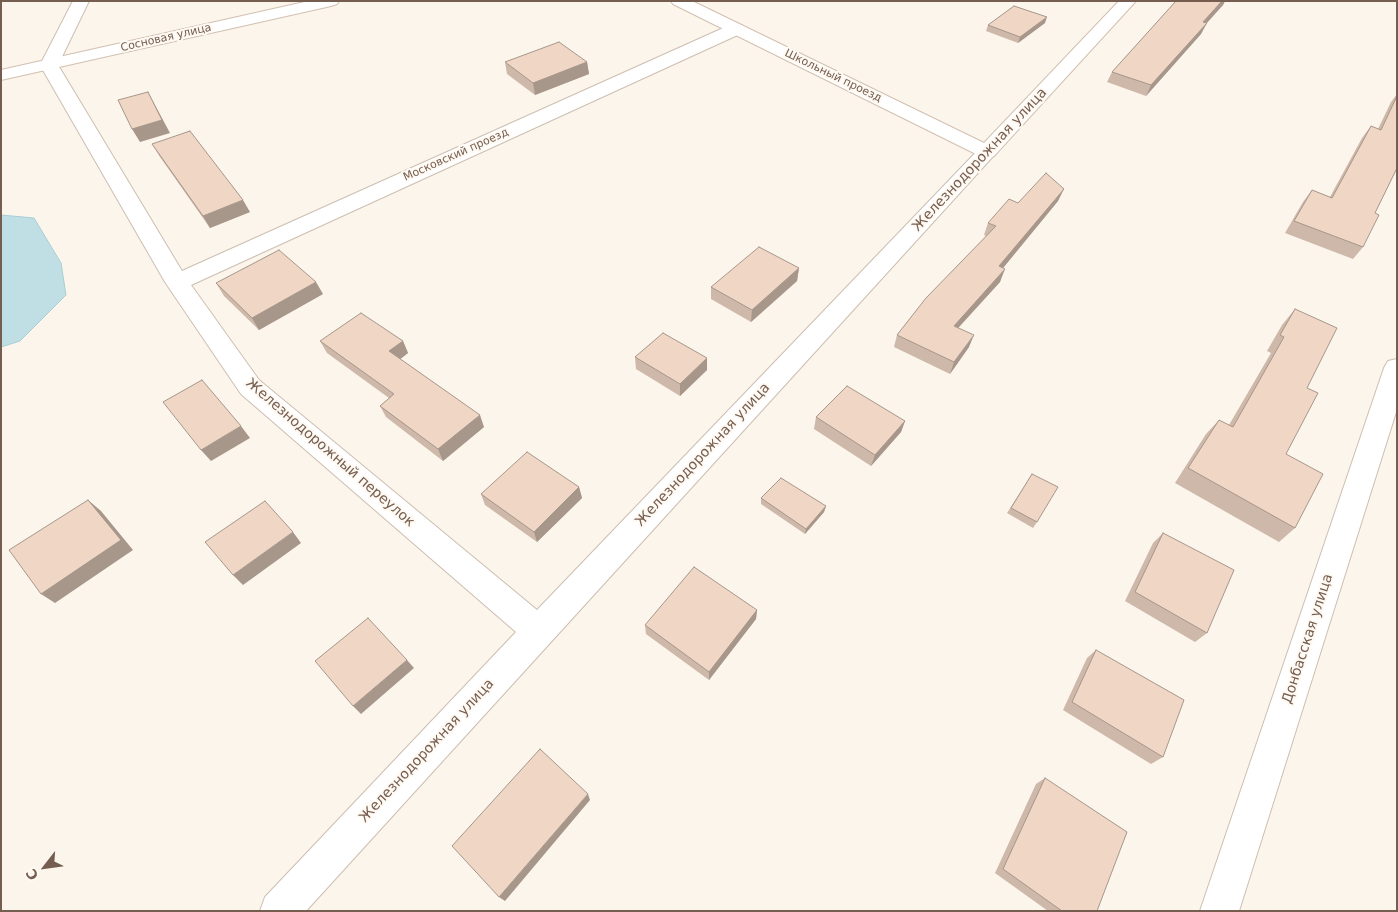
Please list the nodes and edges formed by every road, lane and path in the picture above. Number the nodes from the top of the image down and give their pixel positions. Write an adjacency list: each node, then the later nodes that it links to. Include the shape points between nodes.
1 (80, 1): 6 (street)
2 (331, 1): 6 (street, Сосновая улица)
3 (680, 1): 5 (street, Школьный проезд)
4 (1128, 1): 8 (street, Железнодорожная улица)
5 (736, 28): 8 (street, Школьный проезд); 9 (street, Московский проезд)
6 (50, 65): 7 (street, Сосновая улица); 9 (street, Железнодорожный переулок)
7 (1, 75)
8 (987, 152): 11 (street, Железнодорожная улица)
9 (177, 282): 11 (street, Железнодорожный переулок, via 250,387)
10 (1397, 368): 13 (street, Донбасская улица)
11 (538, 631): 12 (street, Железнодорожная улица)
12 (279, 911)
13 (1220, 911)

